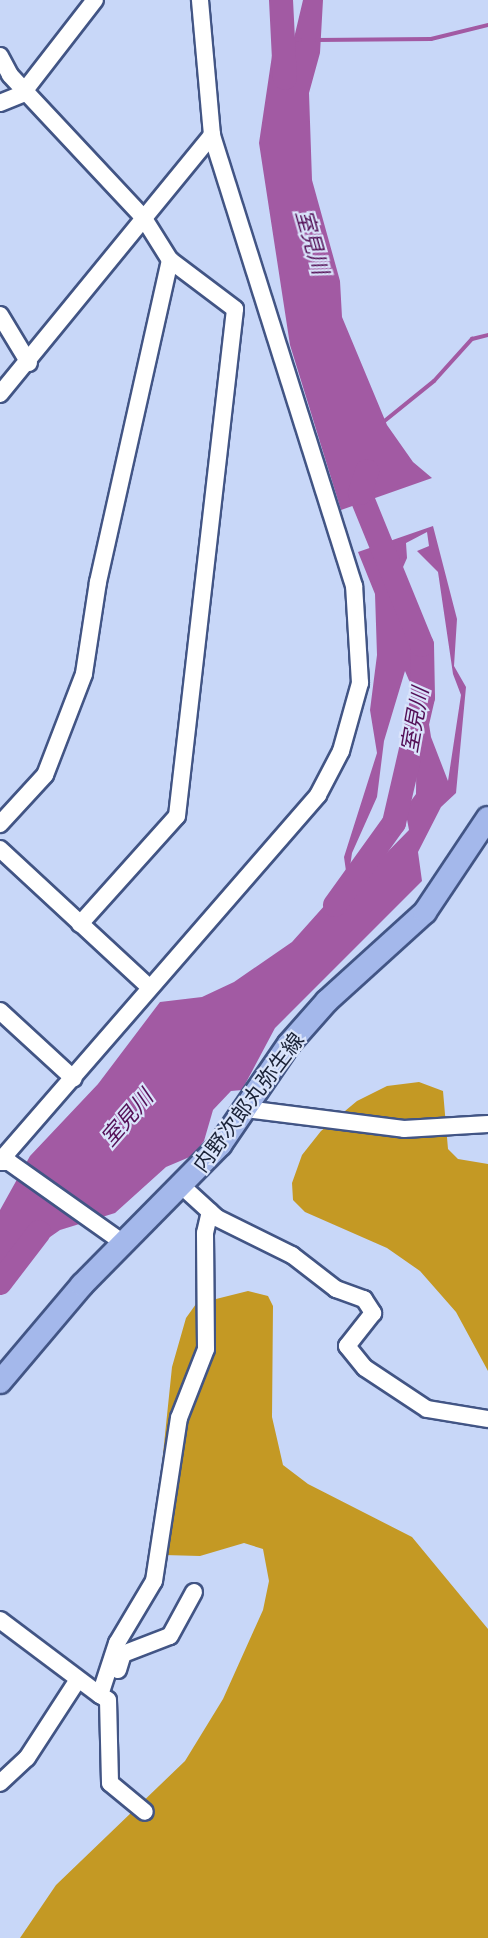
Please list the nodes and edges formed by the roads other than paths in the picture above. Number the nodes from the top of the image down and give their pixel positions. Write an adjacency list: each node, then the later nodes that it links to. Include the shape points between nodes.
1 (95, 0): 4 (street)
2 (200, 0): 6 (street)
3 (0, 56): 4 (street)
4 (25, 90): 5 (street); 7 (street)
5 (0, 103)
6 (212, 135): 7 (street); 16 (street, via 354,586 360,682 341,751 318,795)
7 (143, 217): 8 (street); 10 (street)
8 (170, 260): 13 (street, via 98,582 84,674 45,775); 15 (street, via 235,309 177,816)
9 (0, 315): 10 (street)
10 (29, 363): 11 (street)
11 (0, 394)
12 (488, 818): 19 (main road, 内野次郎丸弥生線, via 425,912 327,1001 289,1044)
13 (0, 824)
14 (0, 849): 15 (street)
15 (80, 924): 16 (street)
16 (148, 986): 18 (street)
17 (0, 1011): 18 (street)
18 (74, 1079): 21 (street)
19 (246, 1109): 20 (street, via 404,1129); 22 (main road, 内野次郎丸弥生線)
20 (488, 1124)
21 (3, 1162): 24 (street)
22 (183, 1187): 23 (street); 24 (main road, 内野次郎丸弥生線)
23 (210, 1212): 26 (street, via 371,1306 365,1329 347,1346 365,1368 427,1409); 30 (street, via 205,1233 206,1349 180,1418 154,1581 117,1642)
24 (118, 1239): 25 (main road, 内野次郎丸弥生線)
25 (0, 1382)
26 (488, 1419)
27 (194, 1592): 30 (street, via 170,1636 123,1654)
28 (0, 1620): 29 (street)
29 (77, 1681): 30 (street); 31 (street, via 27,1758)
30 (104, 1697): 32 (street, via 108,1778)
31 (0, 1783)
32 (145, 1812)

